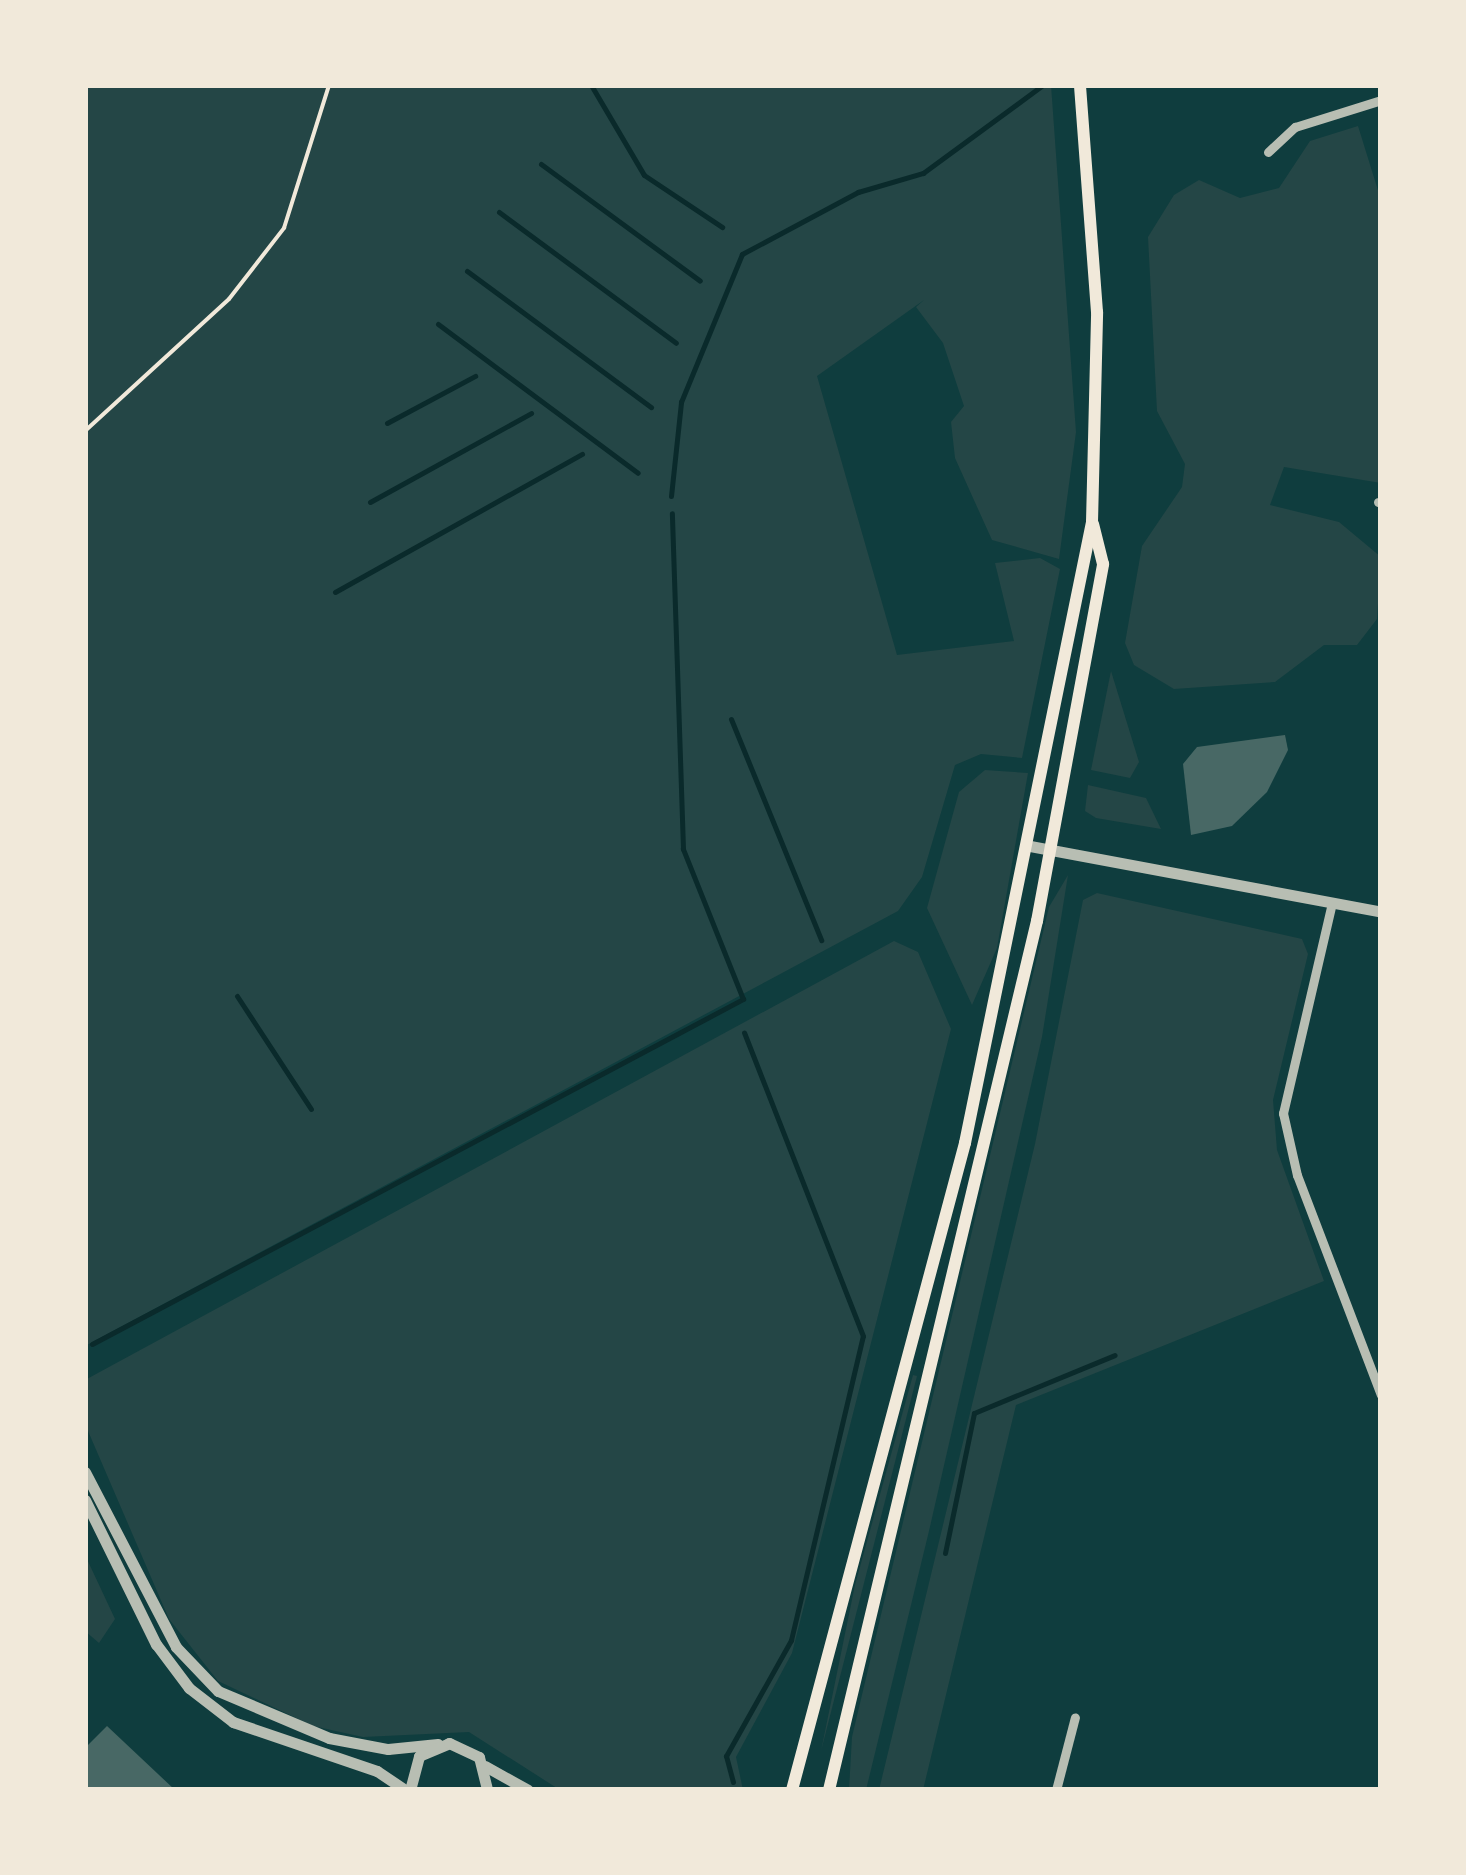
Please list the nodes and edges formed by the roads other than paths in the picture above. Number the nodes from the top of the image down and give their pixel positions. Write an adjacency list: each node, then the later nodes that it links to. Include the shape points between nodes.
1 (1080, 85): 4 (main road, via 1097,312)
2 (1381, 100): 3 (street, via 1295,127)
3 (1268, 152)
4 (1092, 522): 5 (main road); 6 (main road, via 1103,564)
5 (1030, 846): 6 (street); 18 (main road, via 965,1143)
6 (1052, 849): 7 (street); 19 (main road)
7 (1332, 907): 8 (street); 9 (street, via 1284,1123)
8 (1381, 912)
9 (1381, 1395)
10 (85, 1472): 13 (street, via 176,1647 218,1692 329,1738 388,1749)
11 (85, 1500): 15 (street, via 156,1644 189,1688 233,1722 377,1771)
12 (1074, 1717): 20 (street)
13 (438, 1744): 14 (street, via 470,1749); 15 (street, via 412,1766)
14 (484, 1766): 16 (street); 17 (street)
15 (408, 1790)
16 (487, 1790)
17 (528, 1790)
18 (792, 1790)
19 (830, 1790)
20 (1056, 1790)

